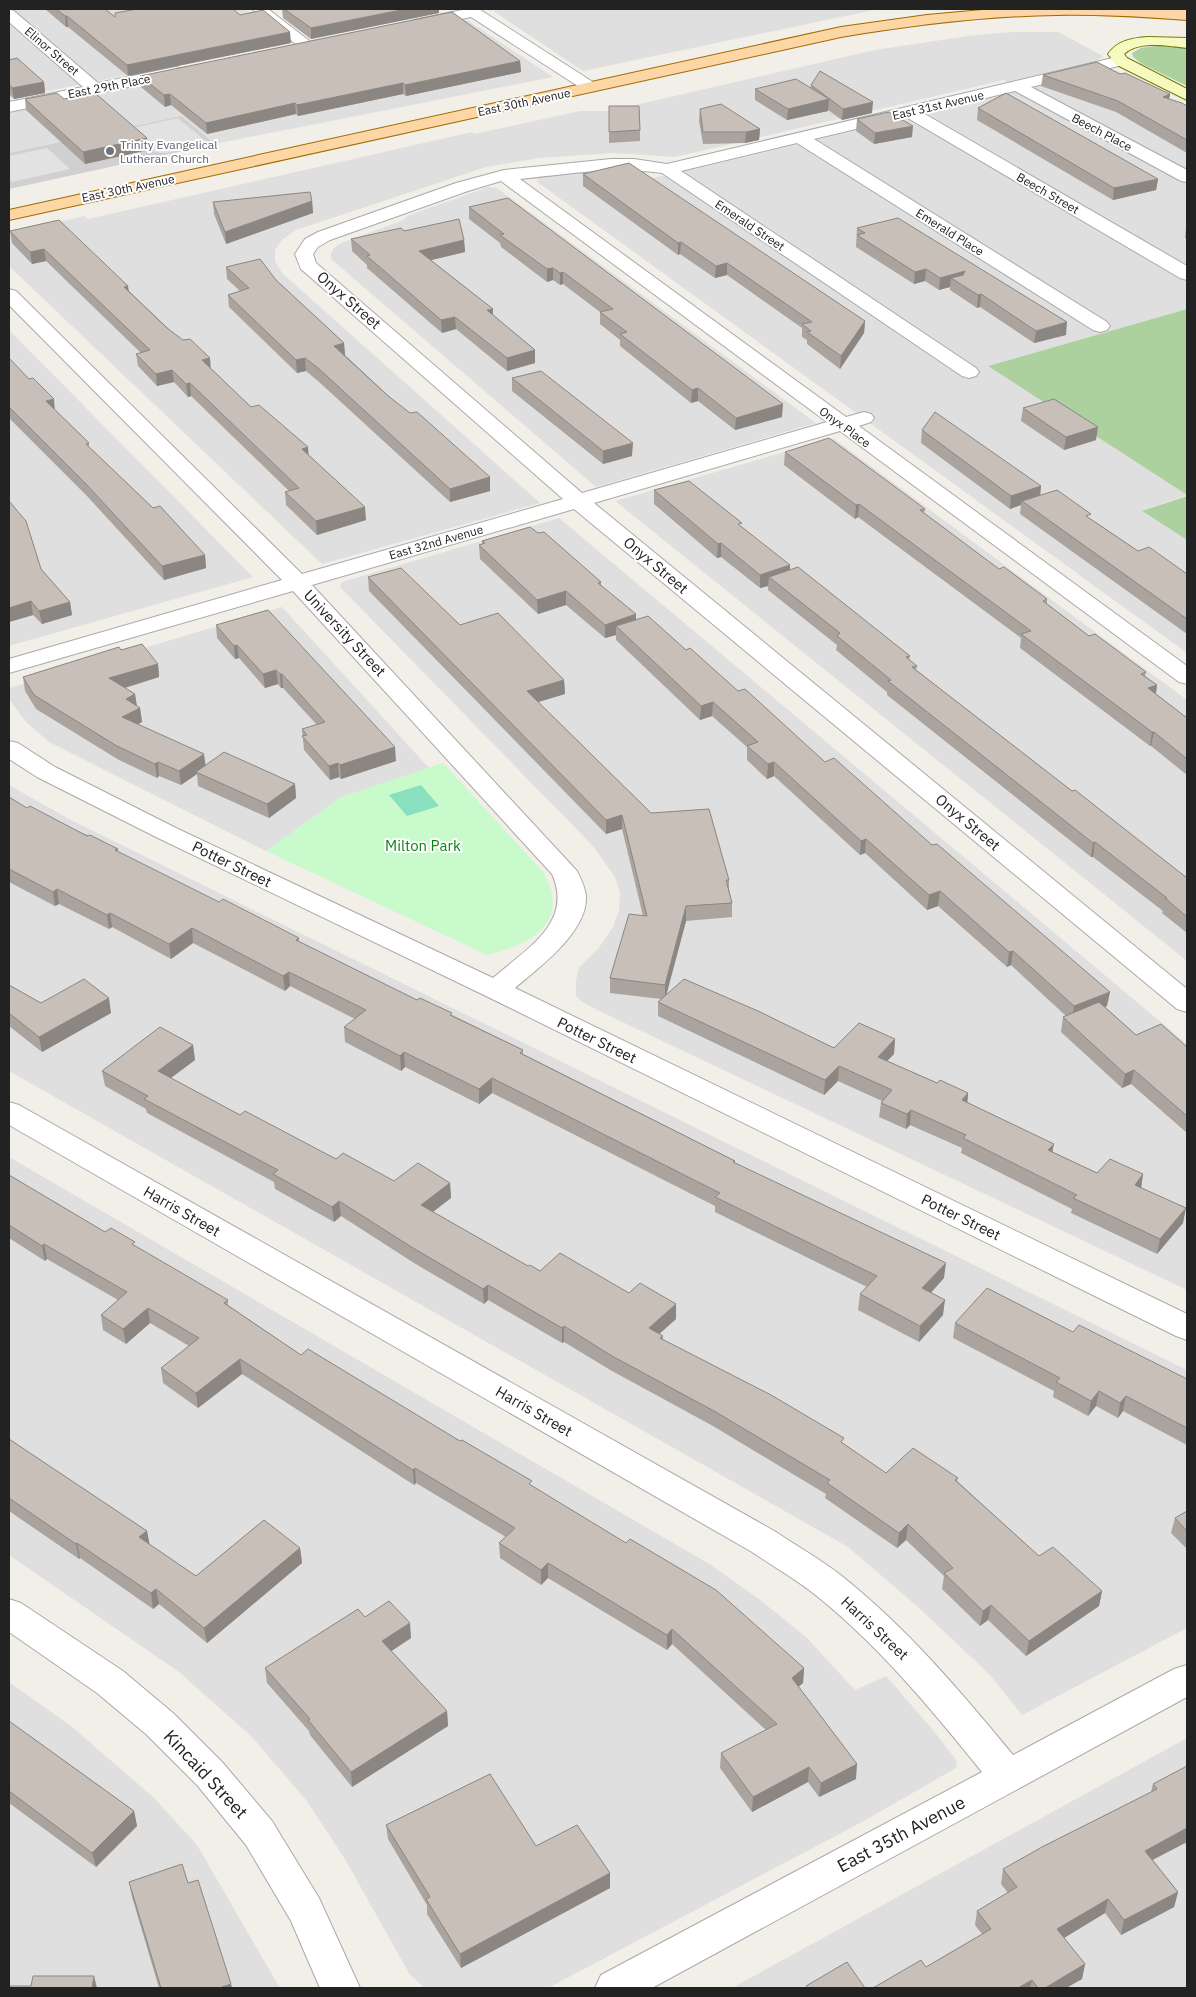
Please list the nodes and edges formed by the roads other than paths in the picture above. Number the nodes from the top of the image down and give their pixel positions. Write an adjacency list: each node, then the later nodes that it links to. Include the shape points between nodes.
1 (259, 9): 8 (street)
2 (1042, 9): 4 (main road, East 30th Avenue); 13 (main road, East 30th Avenue, via 896,22)
3 (9, 14): 14 (street, Elinor Street)
4 (1187, 15)
5 (406, 26): 13 (street, via 474,12)
6 (328, 42): 8 (street)
7 (1187, 43): 10 (street, via 1158,41 1127,45 1116,54)
8 (308, 46): 9 (street)
9 (289, 50)
10 (1121, 61): 12 (street, East 31st Avenue); 15 (street)
11 (192, 69): 14 (street, East 29th Place)
12 (1017, 86): 17 (street, East 31st Avenue); 21 (street, Beech Place)
13 (590, 87): 22 (main road, East 30th Avenue)
14 (94, 89): 16 (street, East 29th Place)
15 (1187, 95)
16 (9, 106)
17 (909, 112): 18 (street, East 31st Avenue); 23 (street, Beech Street)
18 (800, 138): 19 (street, East 31st Avenue); 25 (street, Emerald Place)
19 (667, 170): 20 (street, Emerald Street, via 611,164); 26 (street, Emerald Street)
20 (504, 175): 28 (street, Onyx Place); 29 (street, Onyx Street, via 324,236 311,244 304,254 308,265)
21 (1187, 177)
22 (9, 214)
23 (1187, 274)
24 (9, 295): 30 (street, University Street)
25 (1100, 326)
26 (969, 372)
27 (864, 418): 28 (street, East 32nd Avenue)
28 (842, 424): 29 (street, East 32nd Avenue); 32 (street, Onyx Place)
29 (578, 501): 30 (street, East 32nd Avenue); 35 (street, Onyx Street)
30 (298, 583): 31 (street, East 32nd Avenue); 34 (street, University Street, via 549,853 571,882 572,903 568,922 558,935)
31 (9, 666)
32 (1187, 676)
33 (9, 748): 34 (street, Potter Street, via 46,772 167,833)
34 (496, 990): 37 (street, Potter Street)
35 (1187, 1003)
36 (9, 1112): 40 (street, Harris Street, via 764,1542 830,1586 883,1633 935,1688)
37 (1187, 1328)
38 (9, 1612): 41 (street, Kincaid Street, via 110,1682 160,1724 210,1774 259,1833 305,1910)
39 (1187, 1680): 40 (street, East 35th Avenue)
40 (1008, 1776): 42 (street, East 35th Avenue)
41 (340, 1988)
42 (616, 1988)

